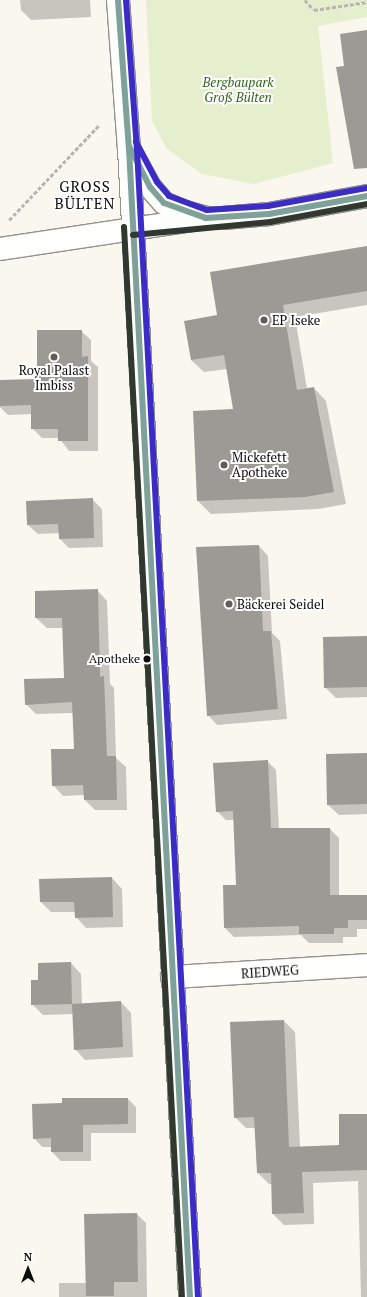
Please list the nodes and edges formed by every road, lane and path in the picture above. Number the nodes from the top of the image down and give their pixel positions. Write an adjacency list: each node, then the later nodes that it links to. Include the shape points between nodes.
1 (118, 0): 4 (street)
2 (305, 0): 3 (path, via 314,10)
3 (367, 2)
4 (124, 98): 5 (street); 8 (path)
5 (130, 149): 7 (street, via 150,187 164,202 184,212); 9 (street)
6 (367, 196): 7 (street, via 269,214)
7 (206, 218): 9 (street)
8 (5, 223)
9 (132, 227): 10 (street); 12 (street)
10 (0, 249)
11 (367, 965): 12 (street, RIEDWEG)
12 (172, 977): 13 (street)
13 (190, 1297)

